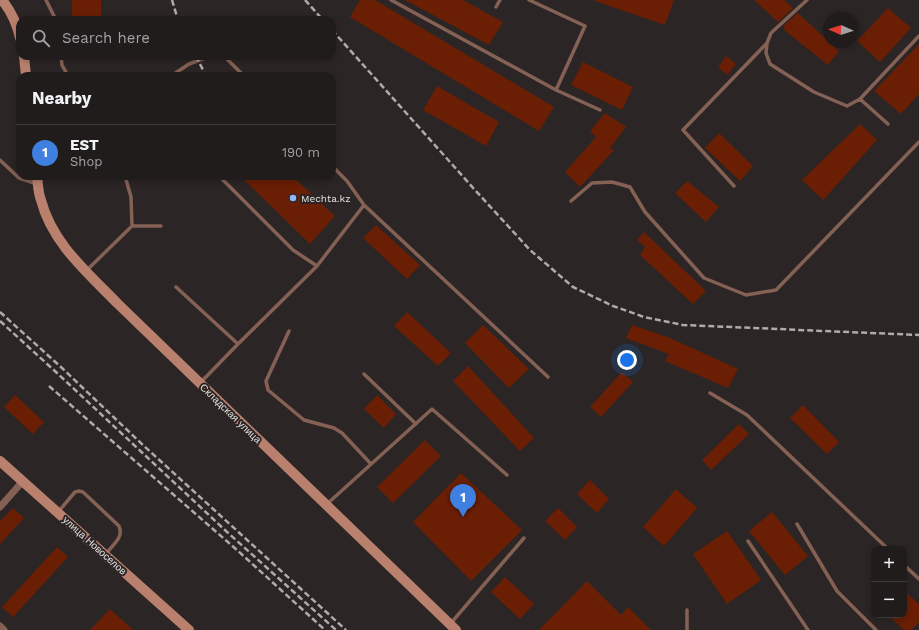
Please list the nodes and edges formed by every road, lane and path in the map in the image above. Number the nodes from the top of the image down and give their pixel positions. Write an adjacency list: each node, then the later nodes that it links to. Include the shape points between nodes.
1 (2, 0): 9 (main road)
2 (46, 0): 8 (lane)
3 (391, 0): 20 (lane)
4 (500, 0): 7 (lane)
5 (529, 0): 20 (lane, via 585,26)
6 (808, 0): 11 (lane, via 771,33)
7 (496, 7)
8 (54, 16)
9 (16, 24)
10 (919, 36): 21 (lane)
11 (767, 43): 21 (lane, via 766,53 770,64 814,92 847,106); 31 (lane, via 684,130)
12 (24, 60): 16 (main road)
13 (61, 60): 17 (lane)
14 (200, 60): 18 (lane)
15 (228, 60): 19 (lane)
16 (26, 72)
17 (66, 72)
18 (177, 72)
19 (240, 72)
20 (556, 90): 22 (lane)
21 (860, 99): 23 (lane)
22 (600, 110)
23 (888, 124)
24 (919, 142): 32 (lane, via 776,290 746,295 704,278 645,212 630,187 612,182 592,182)
25 (0, 160): 27 (lane)
26 (336, 170): 33 (lane)
27 (16, 175)
28 (37, 180): 37 (main road, Складская улица, via 41,200 53,230 66,250)
29 (126, 180): 34 (lane, via 131,197)
30 (223, 180): 36 (lane, via 293,250)
31 (734, 186)
32 (571, 201)
33 (364, 205): 36 (lane); 42 (lane)
34 (132, 226): 35 (lane); 37 (lane)
35 (161, 226)
36 (317, 266): 40 (lane)
37 (87, 271): 43 (main road, Складская улица)
38 (176, 287): 40 (lane)
39 (289, 330): 47 (lane, via 266,381 268,390 304,420 334,428 342,433)
40 (238, 344): 43 (lane)
41 (364, 374): 45 (lane)
42 (548, 377)
43 (201, 383): 50 (main road, Складская улица)
44 (710, 394): 56 (lane, via 747,416)
45 (416, 424): 47 (lane); 48 (lane, via 432,409)
46 (0, 461): 49 (main road, улица Новоселов)
47 (371, 464): 50 (lane)
48 (506, 475)
49 (23, 481): 51 (street); 52 (main road, улица Новоселов)
50 (326, 505): 62 (main road, Складская улица)
51 (0, 507)
52 (58, 512): 57 (main road, улица Новоселов); 57 (lane, via 76,492 83,492 119,526 121,536)
53 (797, 524): 67 (lane, via 837,591)
54 (524, 538): 62 (lane)
55 (748, 541): 66 (lane)
56 (885, 546)
57 (105, 554): 64 (main road, улица Новоселов)
58 (907, 568): 59 (lane)
59 (919, 579)
60 (687, 610): 65 (lane)
61 (0, 626): 63 (street)
62 (453, 627)
63 (4, 630)
64 (189, 630)
65 (687, 630)
66 (808, 630)
67 (876, 630)

